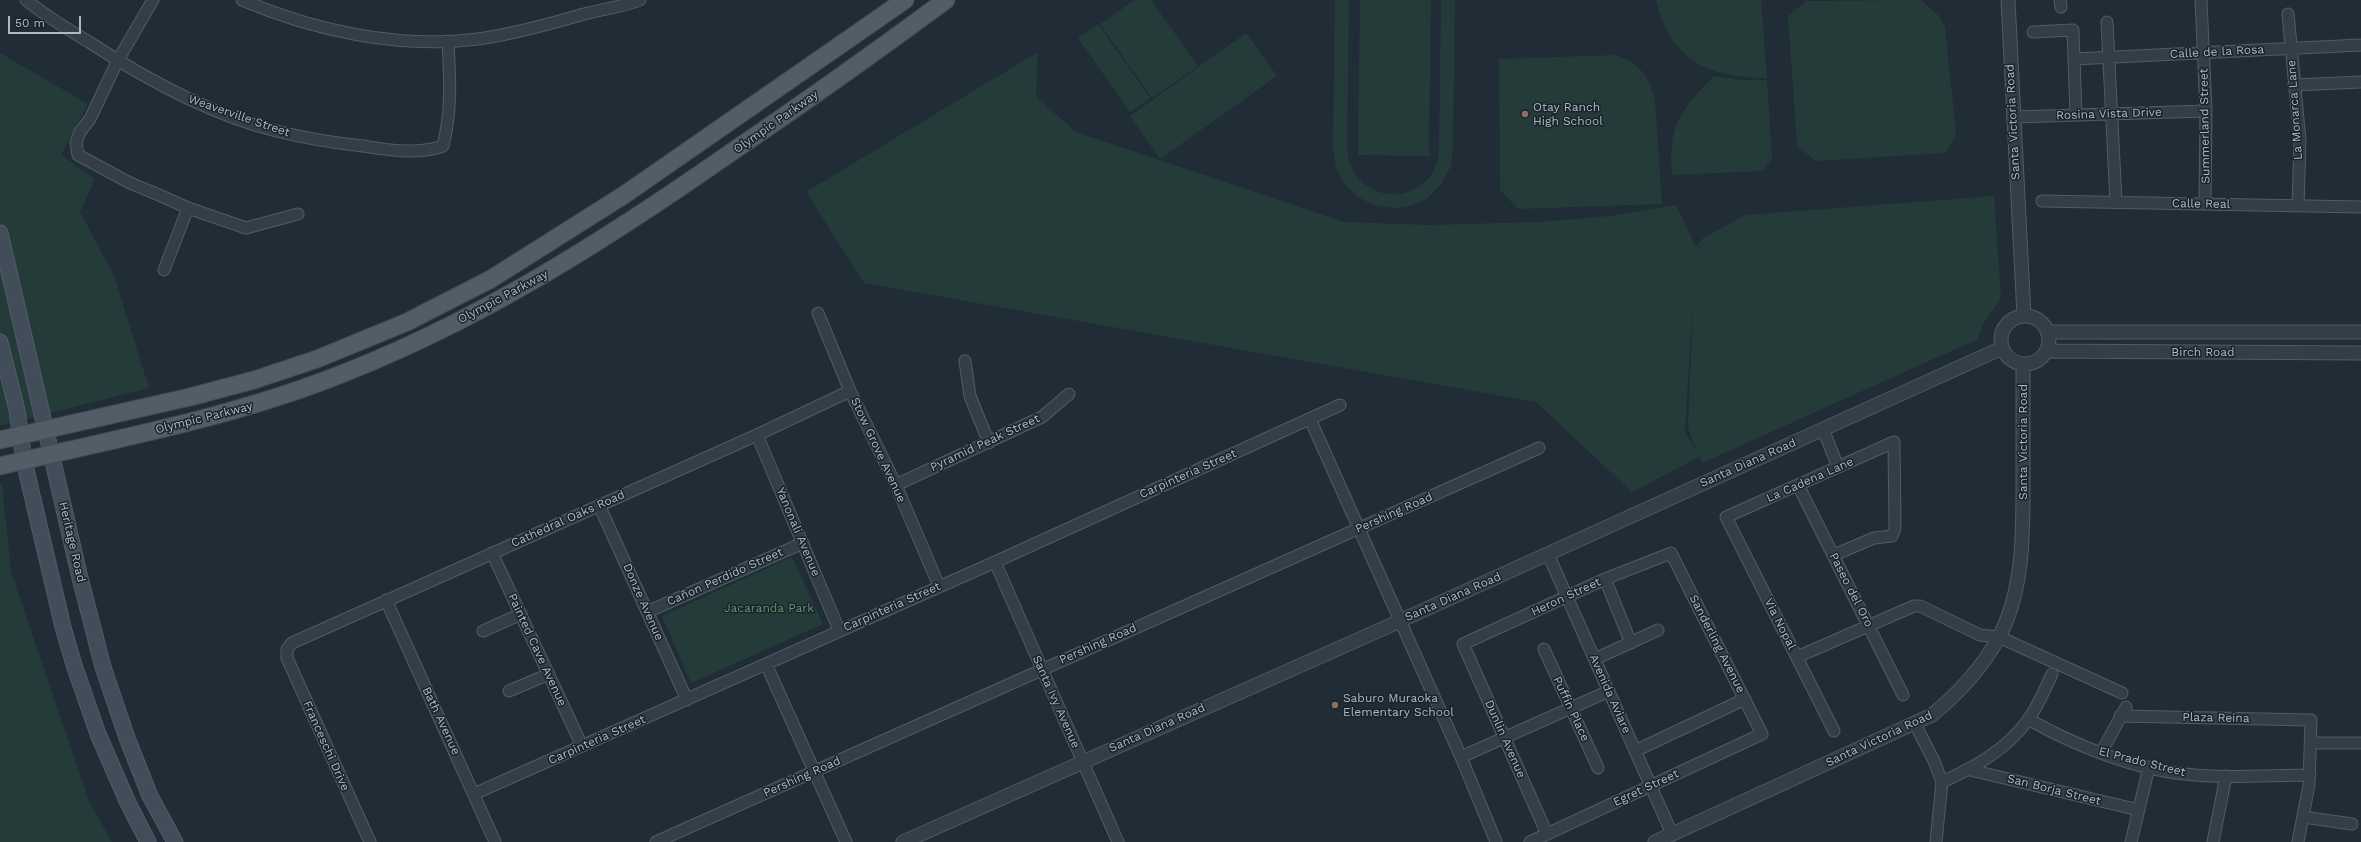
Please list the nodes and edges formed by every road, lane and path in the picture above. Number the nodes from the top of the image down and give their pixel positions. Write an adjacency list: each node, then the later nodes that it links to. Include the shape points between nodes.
1 (26, 0): 18 (street, Weaverville Street)
2 (152, 0): 18 (street)
3 (242, 0): 12 (street, via 287,17 331,29 397,40)
4 (640, 0): 12 (street, via 522,31 478,39)
5 (905, 0): 51 (main road, Olympic Parkway, via 624,195 491,280 414,319 317,359 254,380)
6 (946, 0): 57 (main road, Olympic Parkway, via 845,74 640,215 574,258 505,298 416,342 262,403 198,421)
7 (2008, 0): 24 (street, Santa Victoria Road)
8 (2201, 0): 15 (street, Summerland Street)
9 (2288, 14): 14 (street, La Monarca Lane)
10 (2107, 22): 16 (street)
11 (2033, 32): 17 (street, via 2073,30)
12 (448, 41): 18 (street, Weaverville Street, via 449,122 443,146 424,152 327,142 275,131 184,97)
13 (2361, 45): 14 (street, Calle de la Rosa)
14 (2291, 49): 15 (street, Calle de la Rosa); 20 (street, La Monarca Lane)
15 (2204, 53): 16 (street, Calle de la Rosa); 21 (street, Summerland Street)
16 (2109, 58): 17 (street, Calle de la Rosa); 22 (street)
17 (2074, 59): 23 (street)
18 (118, 60): 30 (street, via 90,119 80,132 76,143 78,155 130,183)
19 (2361, 82): 20 (street)
20 (2294, 85): 28 (street, La Monarca Lane, via 2300,140)
21 (2206, 111): 22 (street, Rosina Vista Drive); 27 (street, Summerland Street)
22 (2112, 114): 23 (street, Rosina Vista Drive); 26 (street)
23 (2076, 115): 24 (street, Rosina Vista Drive)
24 (2013, 116): 35 (street, Santa Victoria Road)
25 (2042, 201): 26 (street, Calle Real)
26 (2116, 202): 27 (street, Calle Real)
27 (2205, 204): 28 (street, Calle Real)
28 (2298, 206): 29 (street, Calle Real)
29 (2361, 207)
30 (188, 208): 31 (street, via 246,228); 33 (street)
31 (298, 214)
32 (0, 232): 51 (main road, Heritage Road)
33 (164, 270)
34 (818, 313): 46 (street, Stow Grove Avenue)
35 (2024, 316): 36 (street, via 2038,321); 40 (street, via 2016,318 2005,327)
36 (2047, 332): 37 (street, Birch Road); 41 (street)
37 (2202, 332): 38 (street, Birch Road); 42 (street)
38 (2361, 332)
39 (0, 342): 52 (main road)
40 (2002, 348): 45 (street, via 2010,359); 50 (street, Santa Diana Road)
41 (2046, 351): 42 (street, Birch Road); 45 (street, via 2036,361)
42 (2202, 352): 43 (street, Birch Road)
43 (2361, 353)
44 (965, 360): 55 (street, via 970,396)
45 (2023, 364): 83 (street, Santa Victoria Road, via 2023,513 2020,559 2012,606)
46 (850, 391): 53 (street, Cathedral Oaks Road); 62 (street, Stow Grove Avenue)
47 (1069, 394): 55 (street, Pyramid Peak Street, via 1042,417)
48 (1340, 405): 49 (street, Carpinteria Street)
49 (1310, 419): 65 (street); 71 (street, Carpinteria Street)
50 (1823, 429): 60 (street); 69 (street, Santa Diana Road)
51 (47, 430): 52 (main road, Olympic Parkway); 57 (main road, Heritage Road)
52 (21, 435): 54 (main road, Olympic Parkway); 58 (main road)
53 (756, 435): 63 (street, Cathedral Oaks Road); 66 (street, Yanonali Avenue)
54 (0, 440)
55 (989, 443): 62 (street, Pyramid Peak Street)
56 (1539, 448): 65 (street, Pershing Road)
57 (52, 454): 58 (main road, Olympic Parkway); 128 (main road, Heritage Road, via 103,667 150,796)
58 (24, 461): 59 (main road, Olympic Parkway); 127 (main road, via 74,665 98,734)
59 (0, 466)
60 (1838, 467): 61 (street, La Cadena Lane); 70 (street, La Cadena Lane, via 1894,442 1895,528 1892,536 1874,538)
61 (1798, 484): 64 (street, La Cadena Lane); 70 (street, Paseo del Oro)
62 (896, 485): 73 (street, Stow Grove Avenue)
63 (599, 505): 67 (street, Cathedral Oaks Road); 76 (street, Donze Avenue)
64 (1726, 517): 88 (street, Via Nopal)
65 (1359, 528): 78 (street); 91 (street, Pershing Road)
66 (803, 543): 76 (street, Cañon Perdido Street); 80 (street, Yanonali Avenue)
67 (492, 553): 75 (street, Cathedral Oaks Road); 77 (street, Painted Cave Avenue)
68 (1671, 553): 72 (street, Heron Street); 98 (street, Sanderling Avenue)
69 (1548, 554): 74 (street, Avenida Aviare); 78 (street, Santa Diana Road)
70 (1834, 555): 79 (street, Paseo del Oro)
71 (994, 562): 73 (street, Carpinteria Street); 91 (street, Santa Ivy Avenue)
72 (1605, 579): 74 (street, Heron Street); 84 (street)
73 (939, 586): 80 (street, Carpinteria Street)
74 (1567, 596): 85 (street, Heron Street); 89 (street, Avenida Aviare)
75 (386, 600): 86 (street, Cathedral Oaks Road, via 292,643); 121 (street, Bath Avenue)
76 (647, 612): 99 (street, Donze Avenue)
77 (521, 614): 82 (street); 92 (street, Painted Cave Avenue)
78 (1400, 621): 111 (street); 112 (street, Santa Diana Road)
79 (1869, 627): 83 (street, via 1914,606 1920,606 1980,635); 88 (street); 97 (street, Paseo del Oro)
80 (839, 630): 90 (street, Carpinteria Street)
81 (1658, 630): 84 (street)
82 (483, 631)
83 (1999, 637): 96 (street); 102 (street, Santa Victoria Road, via 1958,693 1932,715)
84 (1631, 643): 89 (street)
85 (1463, 644): 105 (street, Dunlin Avenue)
86 (287, 649): 129 (street, Franceschi Drive, via 287,658)
87 (1544, 650): 100 (street, Puffin Place)
88 (1797, 657): 103 (street, Via Nopal)
89 (1595, 659): 95 (street, Avenida Aviare)
90 (766, 664): 99 (street, Carpinteria Street); 116 (street)
91 (1042, 670): 112 (street, Santa Ivy Avenue); 116 (street, Pershing Road)
92 (549, 674): 94 (street); 108 (street, Painted Cave Avenue)
93 (2052, 674): 101 (street)
94 (509, 691)
95 (1609, 691): 100 (street); 109 (street, Avenida Aviare)
96 (2122, 693)
97 (1903, 695)
98 (1744, 699): 104 (street, Sanderling Avenue); 109 (street)
99 (687, 700): 108 (street, Carpinteria Street)
100 (1571, 708): 105 (street); 114 (street, Puffin Place)
101 (2028, 719): 110 (street, El Prado Street, via 2058,736); 115 (street, via 1992,756)
102 (1915, 724): 119 (street); 126 (street, Santa Victoria Road)
103 (1834, 731)
104 (1762, 734): 120 (street, Egret Street)
105 (1505, 738): 111 (street); 125 (street, Dunlin Avenue)
106 (2311, 743): 107 (street); 110 (street, Plaza Reina, via 2311,720 2123,712); 117 (street)
107 (2361, 743)
108 (582, 746): 121 (street, Carpinteria Street)
109 (1635, 751): 120 (street, Avenida Aviare)
110 (2101, 753): 113 (street, El Prado Street)
111 (1461, 757): 135 (street)
112 (1082, 762): 133 (street, Santa Diana Road); 134 (street, Santa Ivy Avenue)
113 (2149, 766): 118 (street, El Prado Street, via 2184,774); 122 (street)
114 (1598, 768)
115 (1970, 770): 119 (street); 122 (street, San Borja Street)
116 (814, 772): 131 (street, Pershing Road); 132 (street)
117 (2310, 775): 118 (street, El Prado Street); 123 (street)
118 (2226, 776): 140 (street)
119 (1942, 782): 138 (street)
120 (1651, 786): 125 (street, Egret Street); 126 (street, Avenida Aviare)
121 (474, 794): 130 (street, Bath Avenue)
122 (2139, 810): 139 (street)
123 (2303, 817): 124 (street); 141 (street)
124 (2352, 824)
125 (1547, 834): 136 (street, Egret Street)
126 (1672, 834): 137 (street, Santa Victoria Road)
127 (148, 842)
128 (175, 842)
129 (370, 842)
130 (495, 842)
131 (656, 842)
132 (846, 842)
133 (903, 842)
134 (1118, 842)
135 (1496, 842)
136 (1530, 842)
137 (1655, 842)
138 (1936, 842)
139 (2131, 842)
140 (2213, 842)
141 (2298, 842)

